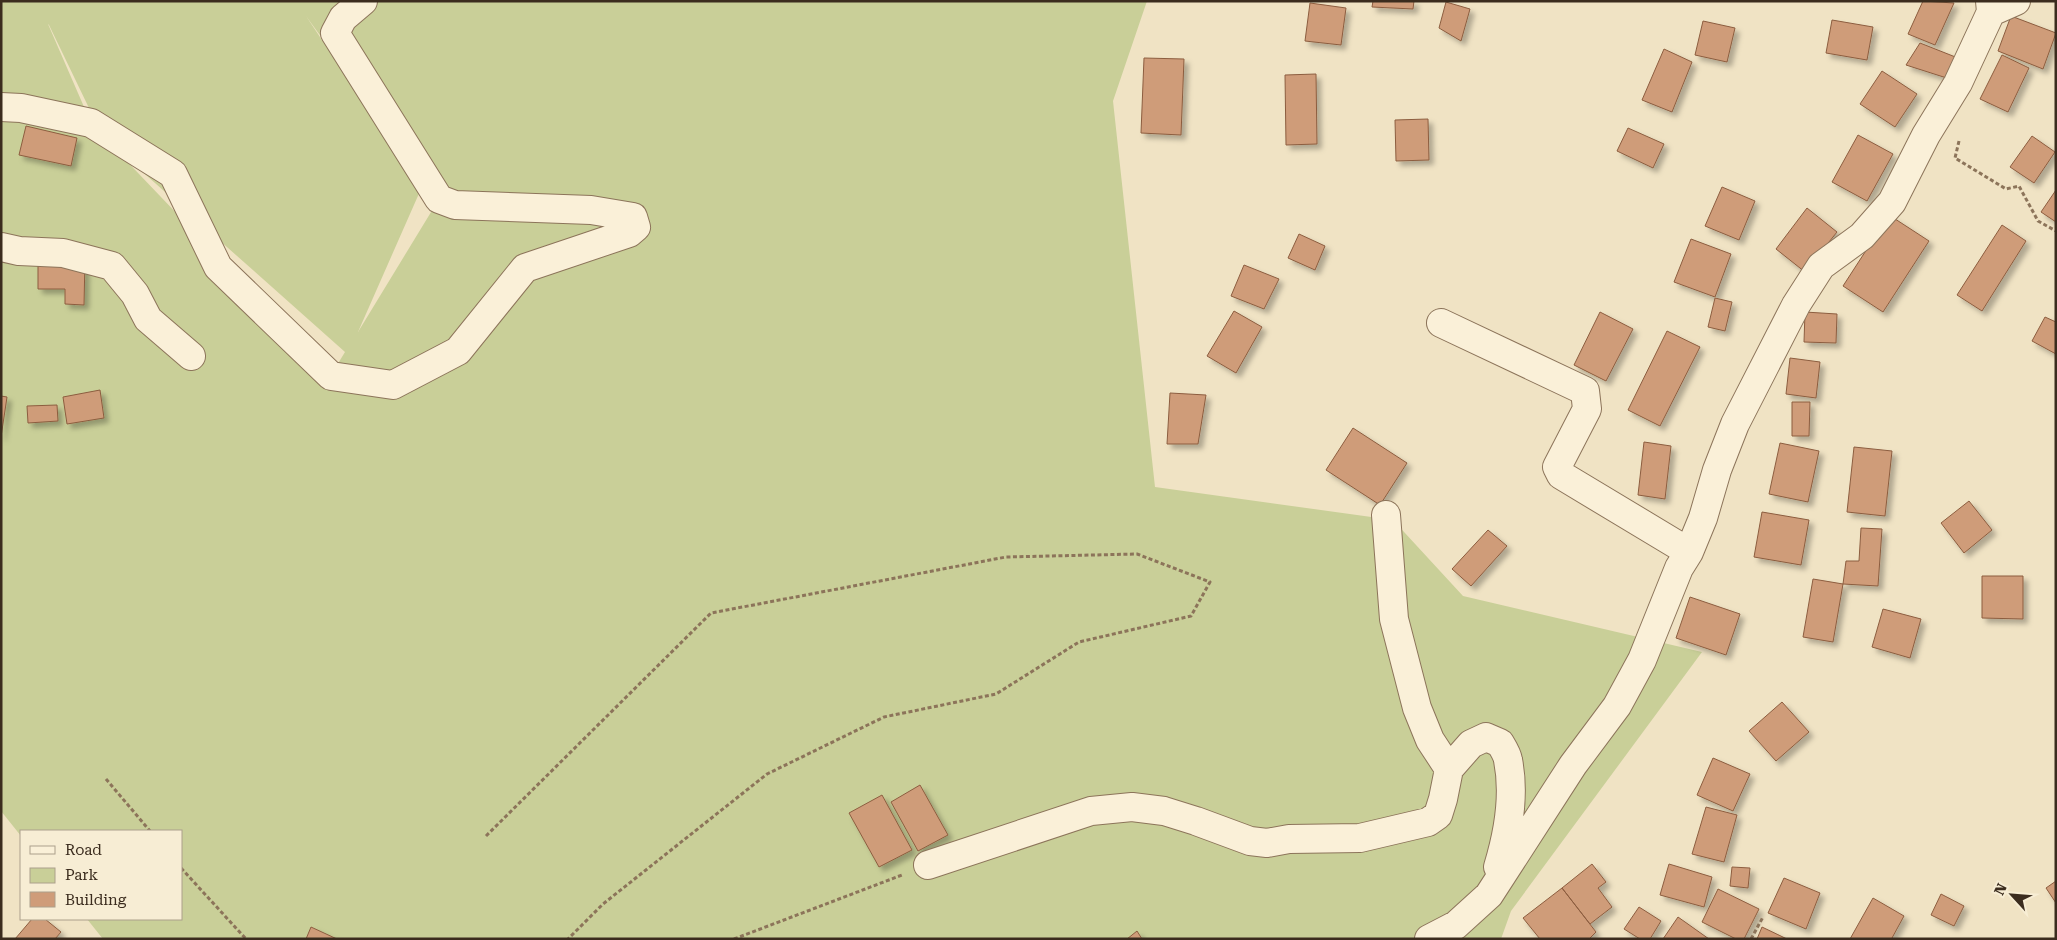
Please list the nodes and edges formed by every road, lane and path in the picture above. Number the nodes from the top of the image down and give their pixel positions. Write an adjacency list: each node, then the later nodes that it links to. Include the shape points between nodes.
1 (363, 1): 4 (street, via 343,18 335,33 439,199 454,205 591,210 633,217 636,227 628,233 525,268 458,351 394,385 331,376 218,267 173,174 91,123 21,108)
2 (2016, 1): 3 (street)
3 (1990, 7): 11 (street, via 1958,83 1926,135 1892,202 1862,236 1821,266 1796,305 1735,424)
4 (1, 107)
5 (1959, 139): 6 (path, via 1955,158 2006,189 2019,186 2038,221)
6 (2056, 231)
7 (1, 247): 9 (street, via 63,253 112,266 135,294 148,319)
8 (1441, 323): 11 (street, via 1585,391 1587,409 1557,467 1561,476)
9 (191, 356)
10 (1386, 515): 12 (street, via 1394,619 1417,708 1430,740)
11 (1689, 552): 18 (street, via 1642,660 1617,706 1573,765)
12 (1449, 769): 16 (street, via 1438,815 1428,822 1360,838 1250,841 1164,811 1132,807 1091,811); 18 (street, via 1471,744 1486,737 1500,743 1508,759 1510,798 1506,839)
13 (106, 779): 14 (path)
14 (149, 830)
15 (486, 836): 20 (path, via 711,613 1006,557 1137,554 1210,582 1192,616 1079,642 996,694 884,717 767,774 602,904)
16 (928, 865): 22 (path)
17 (182, 869): 21 (path)
18 (1489, 895): 23 (street, via 1456,925)
19 (1763, 917): 24 (path)
20 (568, 938)
21 (246, 939)
22 (734, 939)
23 (1429, 939)
24 (1751, 939)

